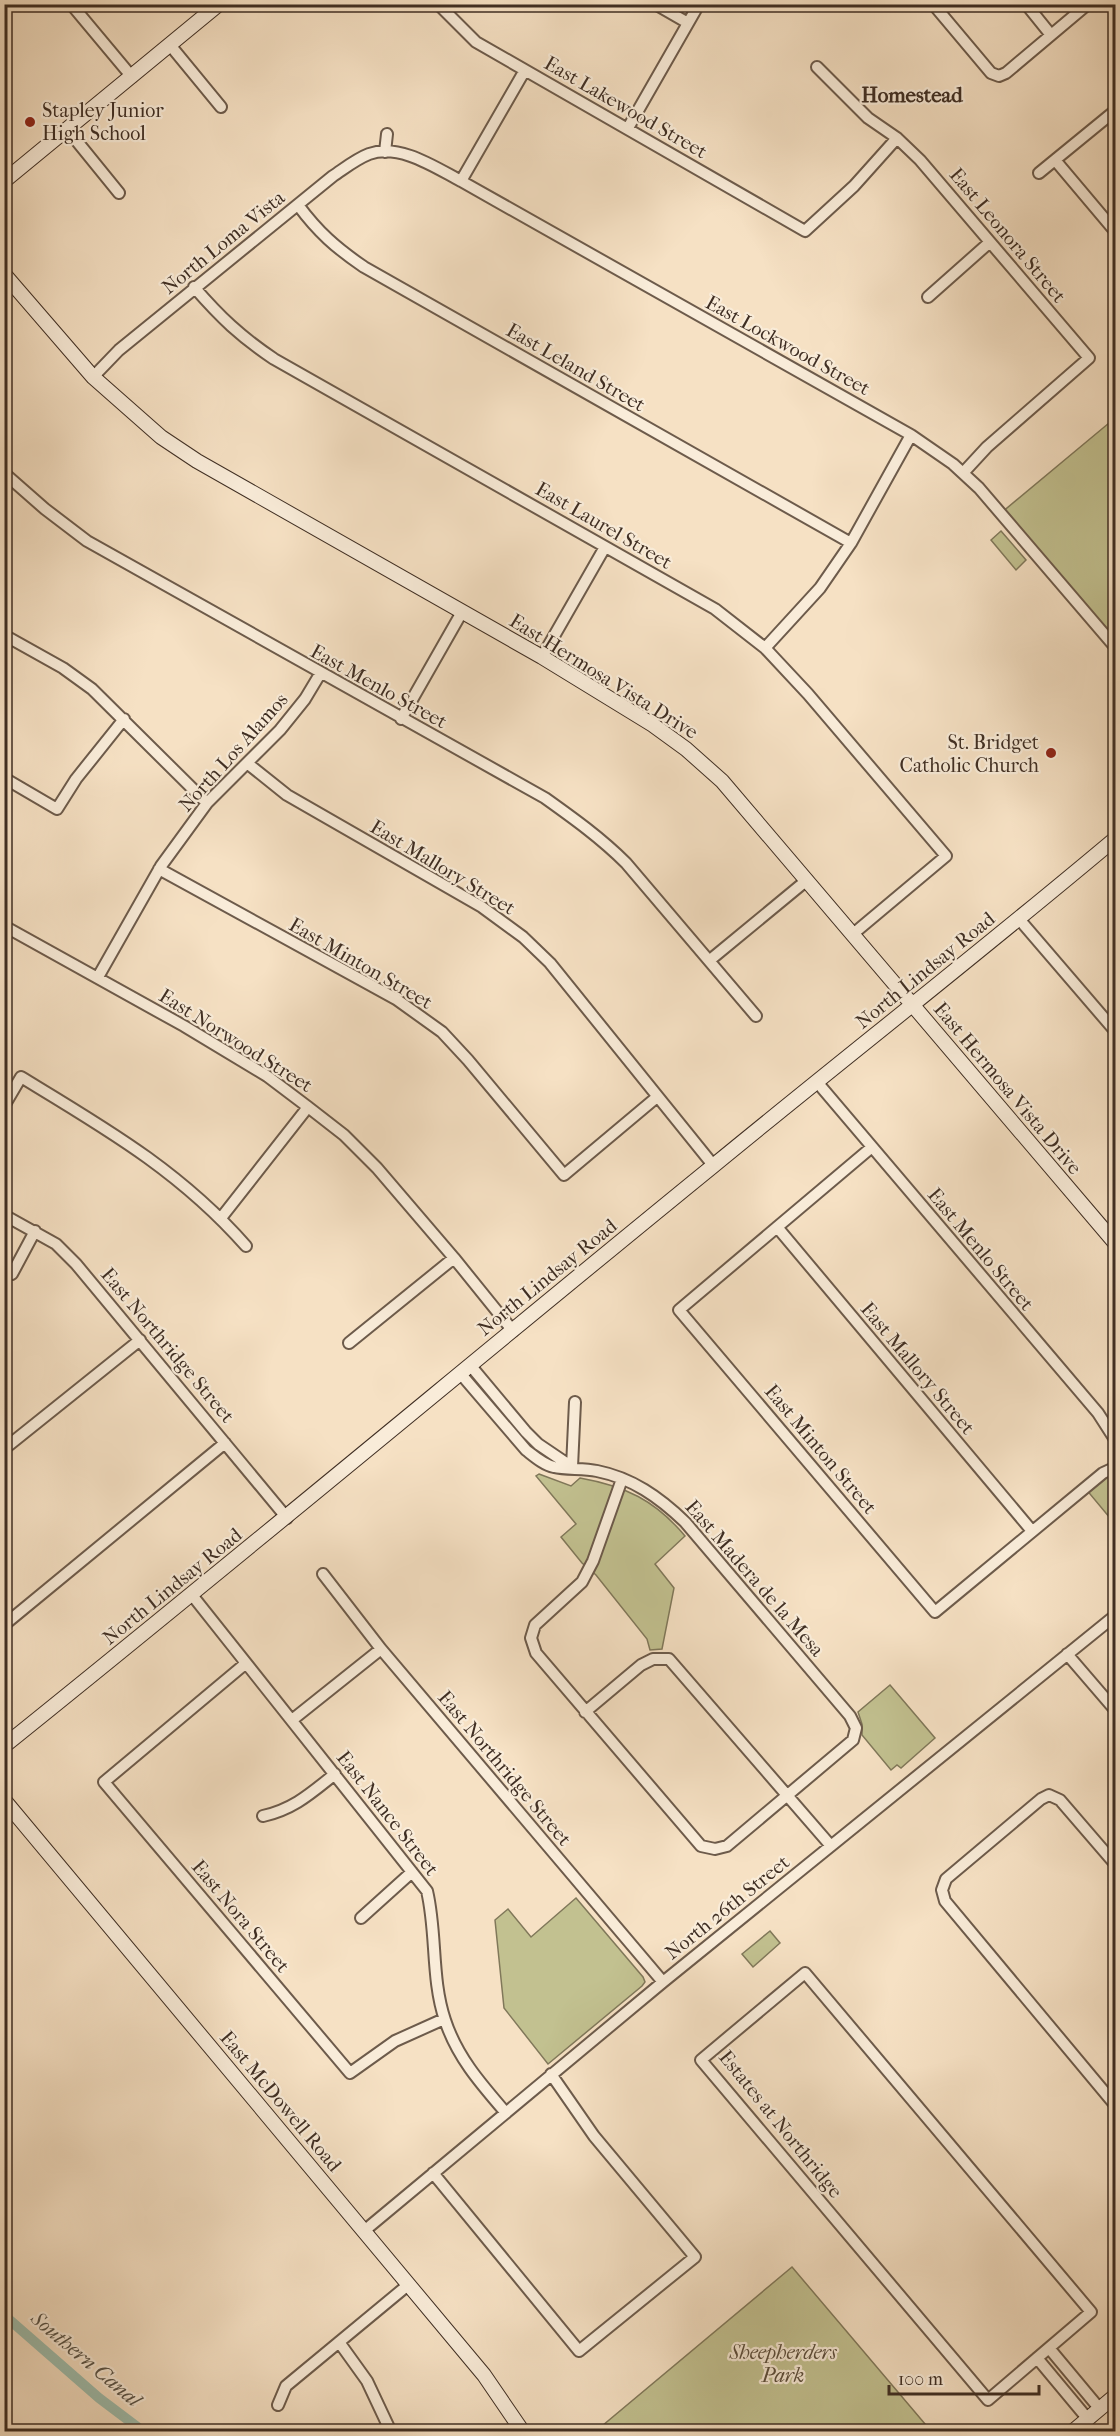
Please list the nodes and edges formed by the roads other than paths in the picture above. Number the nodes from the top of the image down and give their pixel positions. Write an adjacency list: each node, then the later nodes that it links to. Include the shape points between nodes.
1 (71, 4): 14 (street)
2 (219, 4): 11 (main road)
3 (438, 4): 13 (street, East Lakewood Street, via 476,42)
4 (655, 4): 9 (street)
5 (699, 4): 9 (street)
6 (933, 4): 10 (street, via 991,73 999,76)
7 (1026, 4): 10 (street)
8 (1088, 4): 10 (street)
9 (688, 23): 18 (street)
10 (1051, 35)
11 (170, 45): 14 (main road); 15 (street)
12 (817, 68): 20 (street, East Leonora Street, via 868,118)
13 (525, 70): 18 (street, East Lakewood Street); 25 (street)
14 (132, 77): 17 (main road)
15 (221, 106)
16 (1116, 110): 22 (street)
17 (67, 129): 24 (main road); 26 (street)
18 (628, 129): 20 (street, East Lakewood Street, via 805,231 854,186)
19 (387, 134): 21 (street)
20 (897, 138): 29 (street, East Leonora Street)
21 (386, 152): 25 (street, East Lockwood Street, via 429,164); 27 (street, North Loma Vista, via 370,153 355,161)
22 (1055, 160): 23 (street); 28 (street)
23 (1039, 173)
24 (4, 181)
25 (461, 181): 34 (street, East Lockwood Street)
26 (119, 193)
27 (297, 205): 31 (street, North Loma Vista); 37 (street, East Leland Street, via 318,232 364,267)
28 (1115, 230)
29 (990, 242): 32 (street); 36 (street, East Leonora Street, via 1089,358 987,447)
30 (4, 274): 33 (main road, East Hermosa Vista Drive)
31 (195, 287): 33 (street, North Loma Vista, via 119,350); 38 (street, East Laurel Street, via 224,321 274,359)
32 (928, 297)
33 (93, 377): 39 (main road, East Hermosa Vista Drive, via 161,437 197,461)
34 (911, 435): 36 (street, East Lockwood Street); 37 (street)
35 (4, 473): 44 (street, East Menlo Street, via 87,541)
36 (963, 473): 42 (street, East Lockwood Street)
37 (850, 543): 41 (street, via 820,588)
38 (605, 547): 41 (street, East Laurel Street, via 715,609); 43 (street)
39 (462, 612): 43 (main road, East Hermosa Vista Drive); 46 (street)
40 (4, 635): 45 (street, via 63,668)
41 (765, 648): 55 (street, East Laurel Street, via 946,856)
42 (1116, 648)
43 (542, 657): 52 (main road, East Hermosa Vista Drive, via 687,749 722,781)
44 (320, 674): 46 (street, East Menlo Street); 47 (street, North Los Alamos, via 280,730)
45 (124, 719): 48 (street, via 57,809); 49 (street)
46 (401, 719): 56 (street, East Menlo Street, via 545,798 595,835 626,863)
47 (246, 763): 49 (street, North Los Alamos); 62 (street, East Mallory Street, via 287,795 482,907 523,937 550,963)
48 (4, 778)
49 (207, 802): 51 (street, North Los Alamos)
50 (1116, 838): 53 (main road, North Lindsay Road)
51 (159, 869): 57 (street, North Los Alamos); 62 (street, East Minton Street, via 396,999 442,1032 564,1175)
52 (807, 880): 55 (main road, East Hermosa Vista Drive); 56 (street)
53 (1019, 919): 58 (main road, North Lindsay Road); 60 (street)
54 (4, 926): 57 (street, East Norwood Street)
55 (853, 934): 58 (main road, East Hermosa Vista Drive)
56 (710, 960): 59 (street, East Menlo Street)
57 (98, 977): 64 (street, East Norwood Street, via 267,1076)
58 (912, 1005): 61 (main road, North Lindsay Road); 71 (main road, East Hermosa Vista Drive)
59 (756, 1016)
60 (1116, 1032)
61 (817, 1082): 65 (street, East Menlo Street); 66 (main road, North Lindsay Road)
62 (657, 1097): 66 (street, East Mallory Street)
63 (4, 1106): 68 (street, via 21,1077 112,1132 171,1174)
64 (308, 1107): 68 (street); 73 (street, East Norwood Street, via 377,1168)
65 (872, 1147): 69 (street); 80 (street, East Menlo Street, via 1098,1413)
66 (713, 1165): 75 (main road, North Lindsay Road)
67 (4, 1215): 70 (street, East Northridge Street)
68 (221, 1218): 72 (street)
69 (777, 1227): 87 (street, East Mallory Street); 87 (street, East Minton Street, via 679,1310 935,1612)
70 (35, 1231): 74 (street); 76 (street, East Northridge Street, via 56,1244 76,1264)
71 (1113, 1236)
72 (246, 1246)
73 (454, 1258): 75 (street, East Norwood Street); 77 (street)
74 (12, 1274)
75 (513, 1330): 78 (main road, North Lindsay Road)
76 (140, 1340): 81 (street, East Northridge Street); 82 (street)
77 (349, 1343)
78 (465, 1369): 83 (street, East Madera de la Mesa, via 526,1432); 86 (main road, North Lindsay Road)
79 (575, 1402): 83 (street)
80 (1116, 1441)
81 (225, 1443): 86 (street, East Northridge Street); 91 (street)
82 (4, 1449)
83 (572, 1467): 85 (street, East Madera de la Mesa)
84 (1116, 1467): 87 (street, via 1103,1473)
85 (622, 1479): 96 (street, via 582,1582 535,1625 531,1638 536,1653); 100 (street, East Madera de la Mesa, via 646,1489 685,1522 850,1716 856,1728 853,1740)
86 (287, 1518): 89 (main road, North Lindsay Road)
87 (1032, 1531)
88 (323, 1574): 92 (street, East Northridge Street)
89 (192, 1595): 94 (street, East Nance Street); 98 (main road, North Lindsay Road)
90 (1116, 1615): 93 (street, North 26th Street)
91 (4, 1624)
92 (381, 1648): 97 (street); 107 (street, East Northridge Street)
93 (1067, 1654): 95 (street); 103 (street, North 26th Street)
94 (245, 1664): 97 (street, East Nance Street); 108 (street, East Nora Street, via 104,1782 350,2073 395,2041)
95 (1116, 1711)
96 (585, 1712): 100 (street, via 640,1665 653,1659 669,1659); 100 (street, via 701,1846 727,1846)
97 (292, 1720): 99 (street, East Nance Street)
98 (4, 1746)
99 (335, 1774): 102 (street, via 304,1799 283,1811); 105 (street, East Nance Street)
100 (787, 1794): 103 (street)
101 (4, 1800): 113 (main road, East McDowell Road)
102 (263, 1816)
103 (831, 1846): 107 (street, North 26th Street)
104 (1116, 1865): 110 (street, via 1060,1800 1049,1795 946,1879 942,1890 945,1901)
105 (412, 1872): 106 (street); 108 (street, East Nance Street, via 427,1891 433,1914)
106 (361, 1918)
107 (663, 1982): 109 (street, North 26th Street)
108 (444, 2019): 111 (street, East Nance Street, via 472,2073)
109 (551, 2074): 111 (street, North 26th Street); 112 (street, via 594,2136 695,2257 579,2351)
110 (1116, 2106)
111 (506, 2113): 112 (street, North 26th Street)
112 (433, 2173): 113 (street, North 26th Street)
113 (364, 2231): 114 (main road, East McDowell Road)
114 (408, 2284): 115 (street); 125 (main road, East McDowell Road, via 484,2375)
115 (339, 2342): 121 (street, via 286,2386); 124 (street, via 367,2381)
116 (1049, 2348): 117 (street, Estates at Northridge); 117 (street, Estates at Northridge, via 1091,2312 805,1973 701,2060 988,2400); 118 (street)
117 (1037, 2358): 119 (street)
118 (1070, 2373): 119 (street); 122 (street)
119 (1058, 2383): 123 (street)
120 (1116, 2395): 122 (main road)
121 (278, 2405)
122 (1100, 2408): 123 (main road)
123 (1088, 2418): 126 (main road)
124 (391, 2432)
125 (523, 2432)
126 (1072, 2432)

